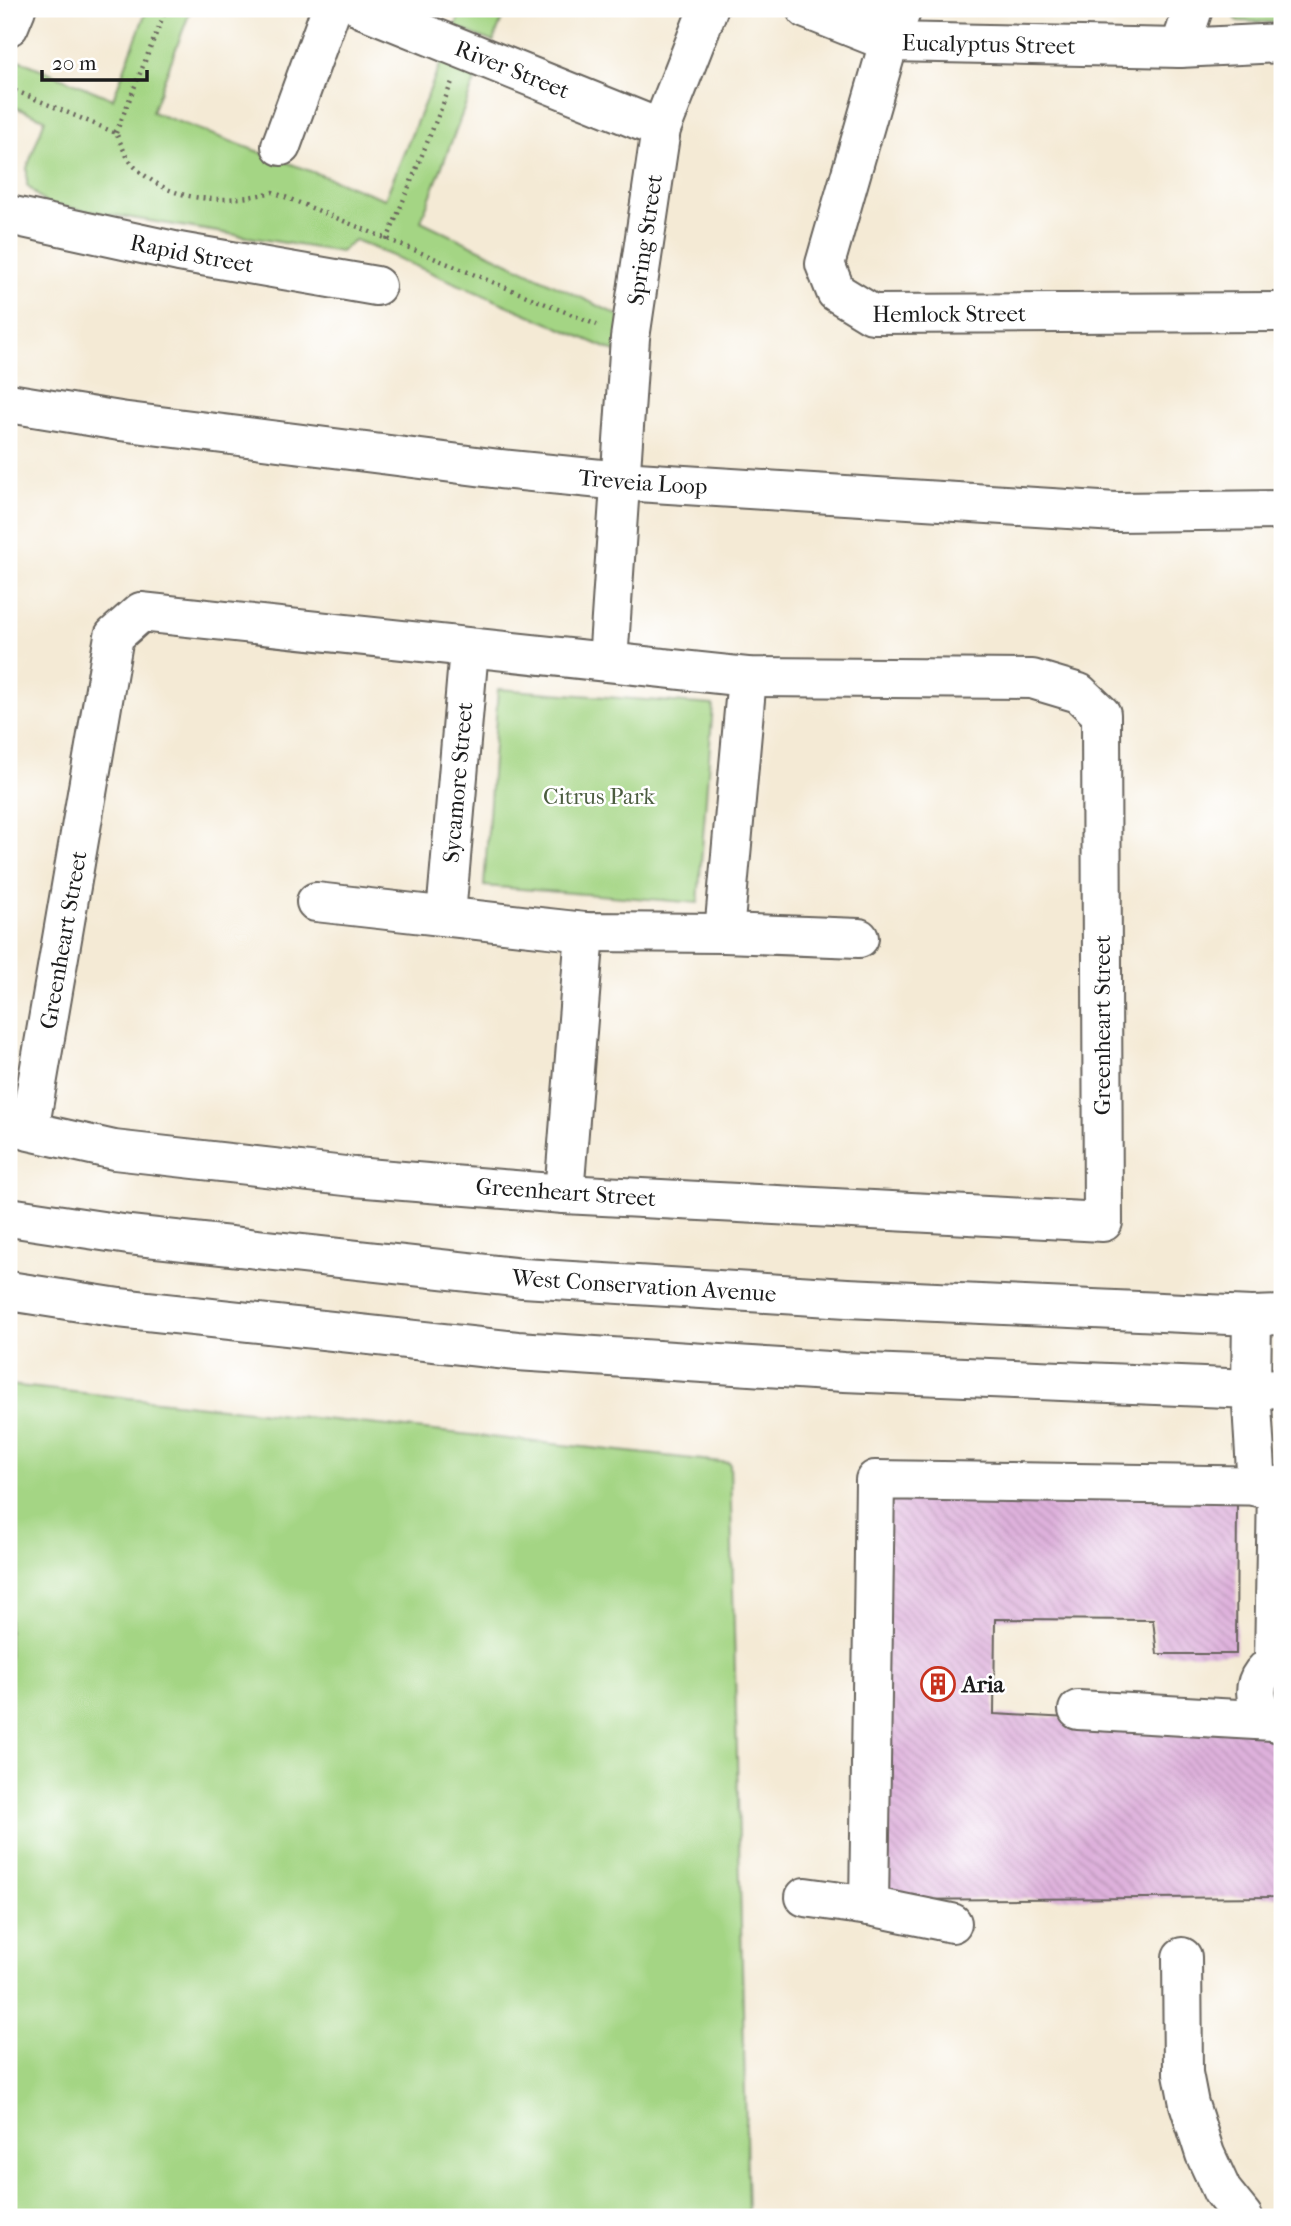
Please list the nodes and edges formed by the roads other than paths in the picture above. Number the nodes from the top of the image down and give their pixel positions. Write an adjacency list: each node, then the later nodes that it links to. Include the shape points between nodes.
1 (16, 9): 8 (street)
2 (331, 9): 12 (street)
3 (363, 9): 11 (street, River Street)
4 (708, 9): 11 (street, Spring Street)
5 (806, 9): 7 (street, Eucalyptus Street)
6 (1193, 9): 10 (street)
7 (895, 25): 10 (street, Eucalyptus Street); 15 (street, Hemlock Street, via 825,264 836,292 872,314)
8 (9, 26)
9 (1282, 43): 10 (street, Eucalyptus Street)
10 (1180, 48)
11 (661, 129): 17 (street, Spring Street, via 630,338)
12 (281, 146)
13 (9, 215): 14 (street, Rapid Street, via 179,252)
14 (376, 286)
15 (1282, 312)
16 (9, 403): 17 (street, Treveia Loop, via 500,470)
17 (621, 481): 18 (street, Treveia Loop, via 1116,512); 20 (street)
18 (1282, 510)
19 (469, 649): 20 (street, Greenheart Street); 23 (street, Sycamore Street); 27 (street, Greenheart Street, via 141,612 114,636 29,1131 114,1150 354,1177)
20 (608, 662): 21 (street, Greenheart Street)
21 (747, 677): 25 (street); 27 (street, Greenheart Street, via 1032,679 1079,693 1101,714 1103,1222)
22 (316, 902): 23 (street)
23 (446, 915): 24 (street)
24 (585, 932): 25 (street); 27 (street)
25 (724, 933): 26 (street)
26 (859, 938)
27 (564, 1194)
28 (9, 1217): 30 (street, West Conservation Avenue, via 129,1235 523,1278 847,1298)
29 (9, 1291): 31 (street, via 119,1308 517,1351 844,1372)
30 (1267, 1315): 31 (street)
31 (1267, 1389): 32 (street)
32 (1272, 1486): 33 (street); 37 (street, via 875,1480)
33 (1278, 1662): 35 (street, via 1264,1670 1256,1691 1264,1713)
34 (1078, 1710): 35 (street)
35 (1278, 1723)
36 (805, 1897): 37 (street)
37 (869, 1906): 38 (street)
38 (952, 1923)
39 (1182, 1957): 40 (street, via 1183,2073 1189,2104 1222,2191)
40 (1243, 2217)

